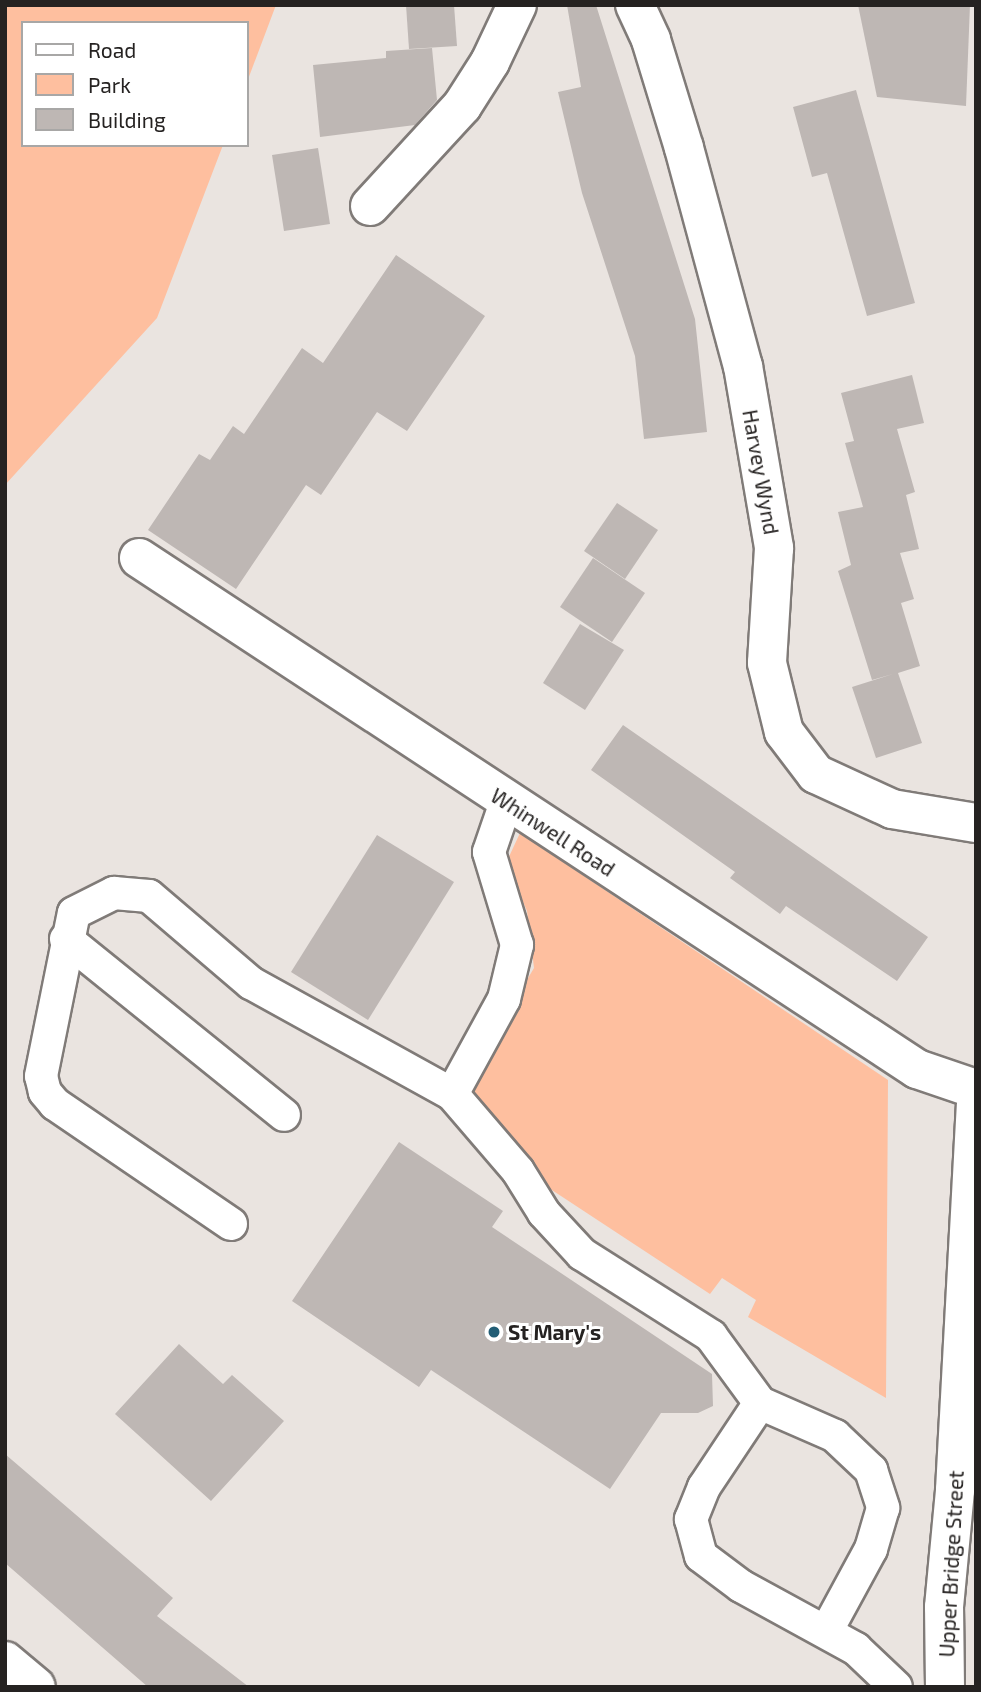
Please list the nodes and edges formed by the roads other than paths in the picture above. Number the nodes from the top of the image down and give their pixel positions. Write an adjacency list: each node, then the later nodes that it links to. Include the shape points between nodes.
1 (517, 5): 3 (street, via 490,62 462,106)
2 (635, 5): 6 (street, Harvey Wynd, via 651,40 680,136 743,366 774,548 766,663 784,732 816,774 892,809)
3 (370, 206)
4 (139, 558): 5 (street, Whinwell Road)
5 (506, 802): 8 (street, Whinwell Road, via 917,1069); 9 (lane, via 489,852 517,945 503,999)
6 (976, 823)
7 (66, 939): 9 (lane, via 74,913 114,893 149,896 251,983); 11 (lane); 12 (lane, via 41,1076 45,1092 55,1104)
8 (976, 1089)
9 (452, 1094): 13 (lane, via 518,1171 544,1213 582,1254 711,1336)
10 (976, 1106): 14 (street, Upper Bridge Street)
11 (284, 1115)
12 (231, 1223)
13 (760, 1403): 15 (lane, via 835,1436 871,1470 883,1508 871,1549); 15 (lane, via 691,1520 701,1556 741,1586)
14 (966, 1492): 19 (street, Upper Bridge Street, via 944,1607)
15 (826, 1632): 18 (lane, via 856,1649)
16 (5, 1661): 17 (street)
17 (36, 1687)
18 (896, 1687)
19 (945, 1687)

